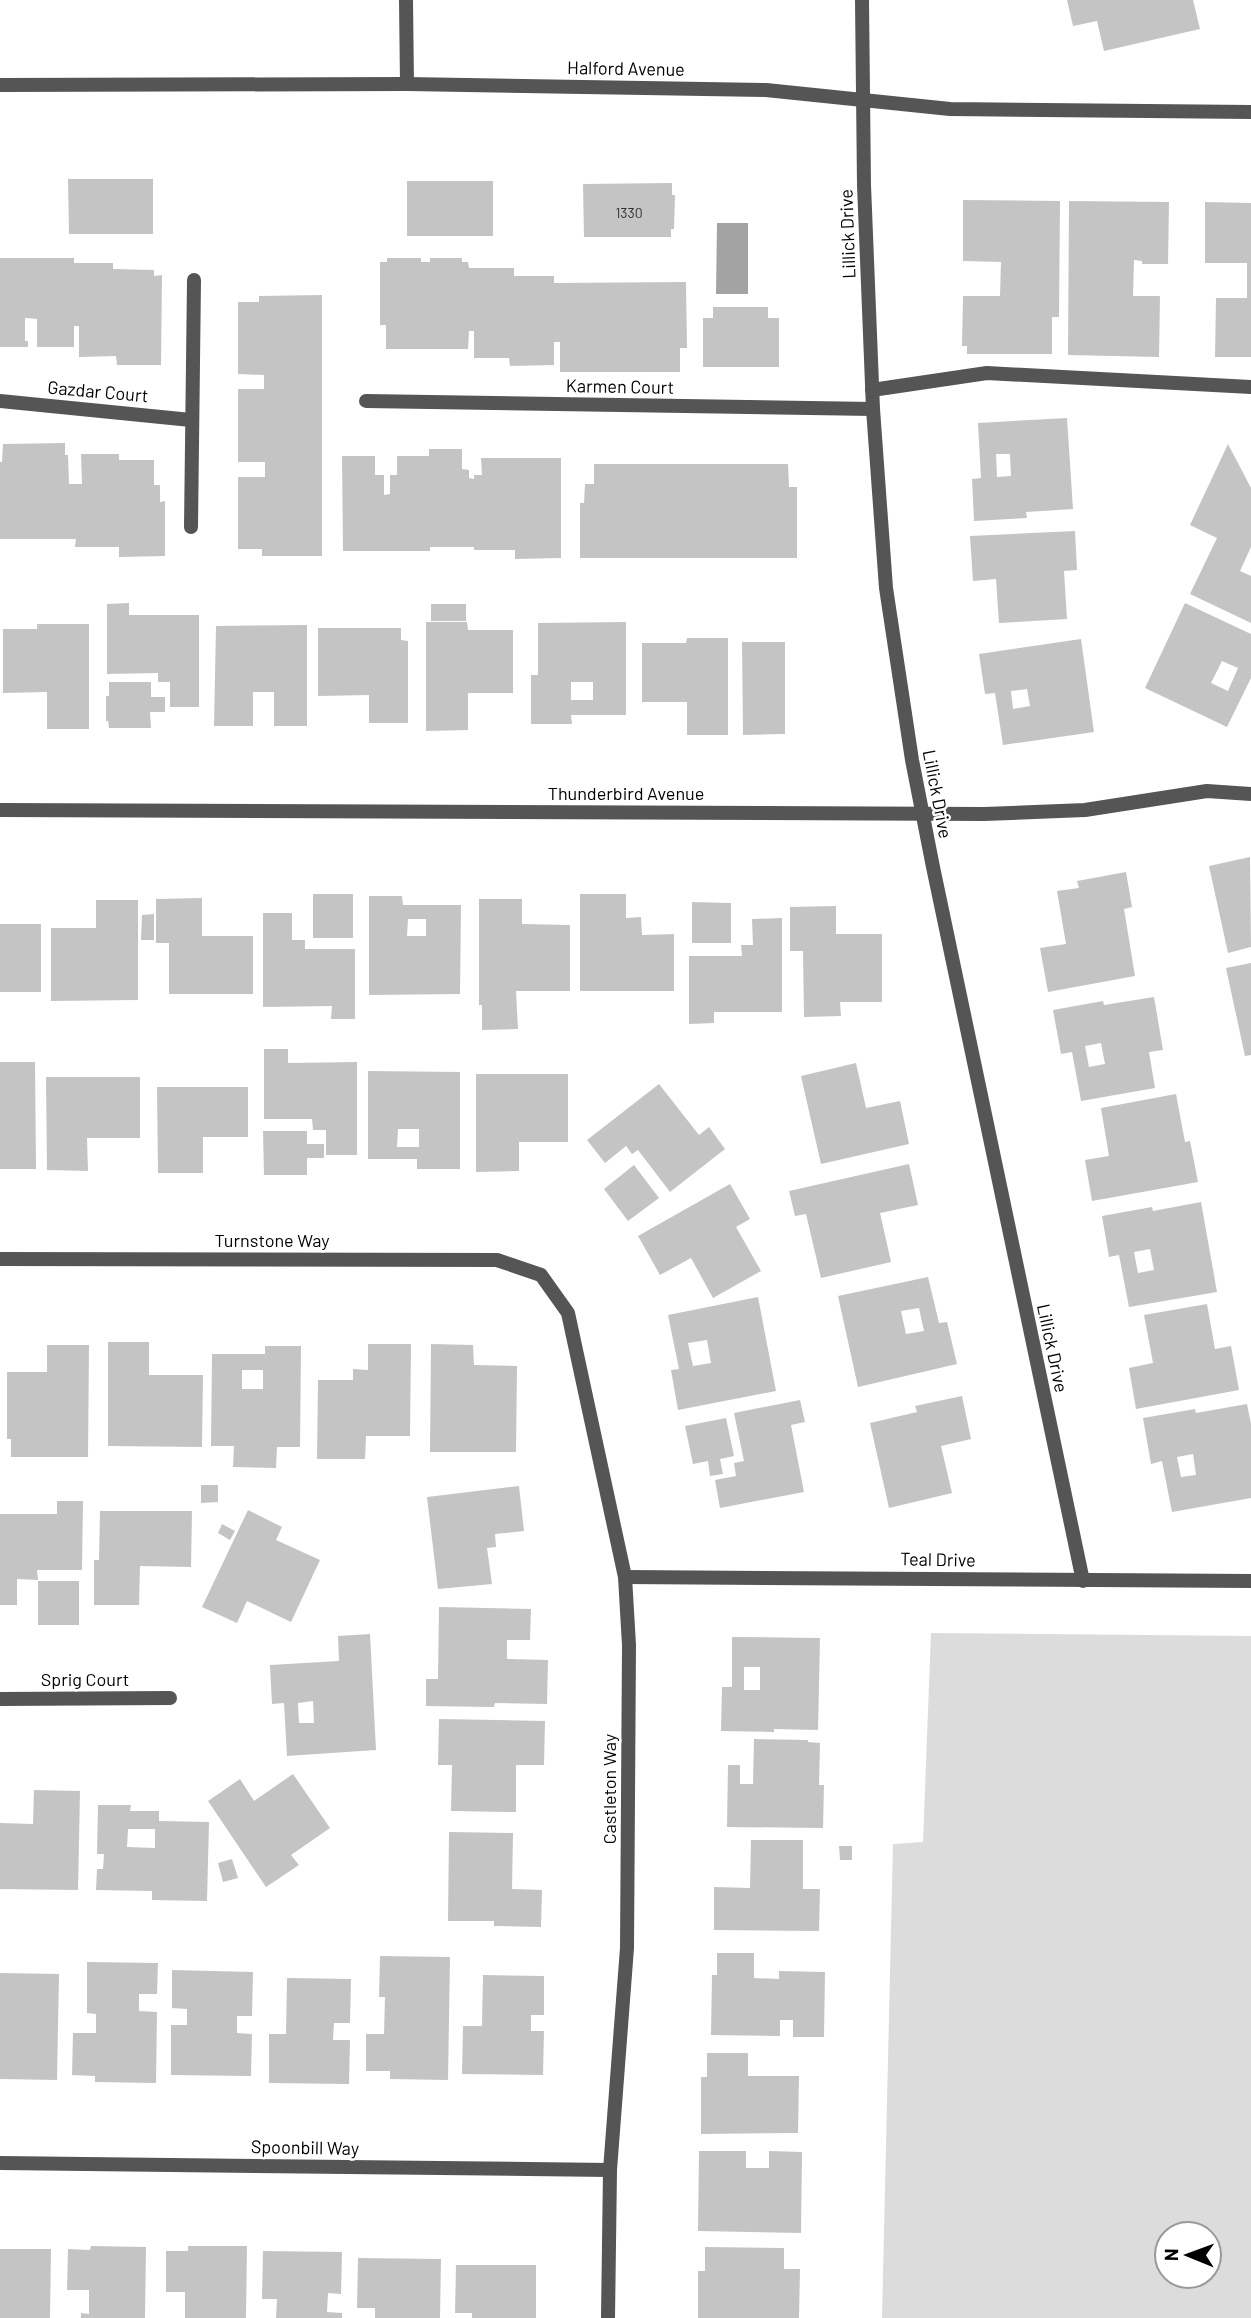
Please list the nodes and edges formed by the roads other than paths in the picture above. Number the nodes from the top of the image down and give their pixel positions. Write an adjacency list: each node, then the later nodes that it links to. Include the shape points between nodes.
1 (406, 0): 3 (street)
2 (862, 0): 5 (street, Lillick Drive)
3 (407, 83): 4 (street, Halford Avenue); 5 (street, Halford Avenue, via 766,90)
4 (0, 85)
5 (862, 99): 6 (street, Halford Avenue, via 950,109); 9 (street, Lillick Drive)
6 (1251, 112)
7 (194, 280): 13 (street)
8 (1251, 387): 9 (street, via 987,373)
9 (872, 390): 12 (street, Lillick Drive)
10 (0, 401): 13 (street, Gazdar Court)
11 (366, 401): 12 (street, Karmen Court)
12 (873, 409): 17 (street, Lillick Drive, via 886,588)
13 (191, 419): 14 (street)
14 (191, 527)
15 (1251, 794): 17 (street, Thunderbird Avenue, via 1207,792 1086,810)
16 (0, 810): 17 (street, Thunderbird Avenue)
17 (923, 814): 21 (street, Lillick Drive)
18 (0, 1259): 19 (street, Turnstone Way, via 497,1260)
19 (541, 1275): 20 (street, Castleton Way, via 568,1312)
20 (625, 1577): 21 (street, Teal Drive); 26 (street, Castleton Way, via 629,1645 627,1948)
21 (1083, 1581): 22 (street, Teal Drive)
22 (1251, 1581)
23 (170, 1698): 24 (street, Sprig Court)
24 (0, 1699)
25 (0, 2163): 26 (street, Spoonbill Way)
26 (610, 2170): 27 (street, Castleton Way)
27 (608, 2318)

